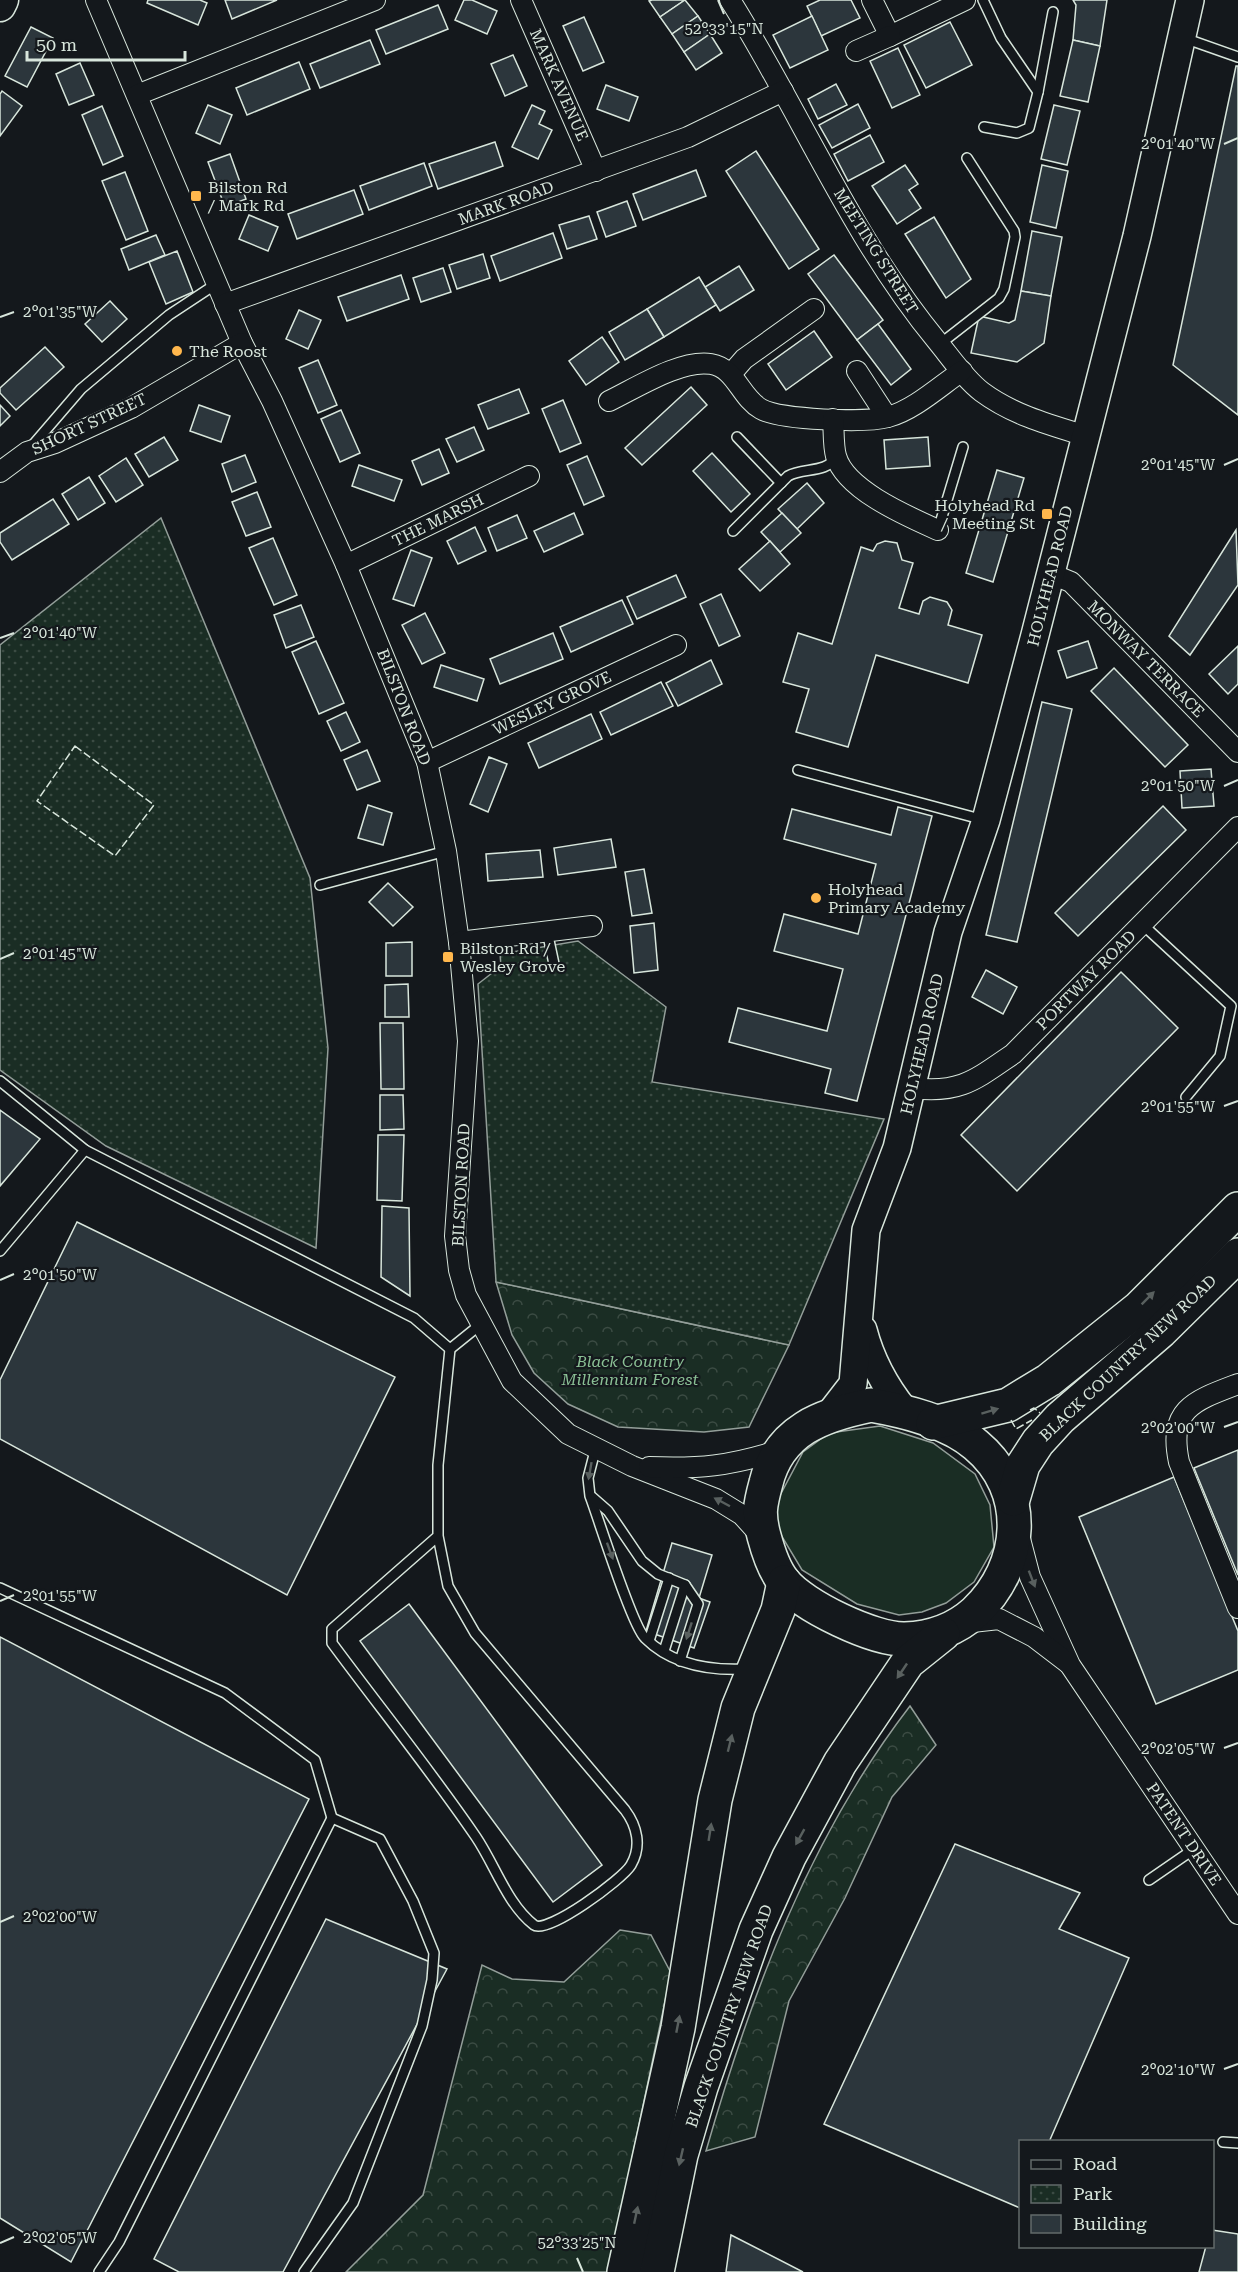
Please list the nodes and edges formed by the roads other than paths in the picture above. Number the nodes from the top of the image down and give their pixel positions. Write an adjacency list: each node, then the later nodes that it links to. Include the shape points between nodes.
1 (3, 0): 10 (main road)
2 (96, 0): 18 (street, BILSTON ROAD)
3 (375, 0): 18 (street)
4 (521, 0): 21 (street, MARK AVENUE)
5 (729, 0): 16 (street, MEETING STREET)
6 (872, 0): 12 (street)
7 (965, 0): 12 (street)
8 (983, 0): 17 (lane, via 1001,38)
9 (1190, 0): 13 (street, HOLYHEAD ROAD)
10 (0, 6)
11 (1053, 12): 17 (lane)
12 (890, 36): 14 (street)
13 (1182, 38): 15 (lane); 33 (street, HOLYHEAD ROAD)
14 (856, 51)
15 (1238, 57)
16 (783, 91): 21 (street, MARK ROAD, via 688,137); 26 (street, MEETING STREET, via 847,209 904,301)
17 (1038, 92): 19 (lane, via 1029,128 1017,133)
18 (137, 95): 22 (street, BILSTON ROAD)
19 (984, 127)
20 (967, 159): 26 (lane, via 1015,237 999,298)
21 (597, 171): 23 (street, MARK ROAD)
22 (216, 284): 23 (street, BILSTON ROAD); 36 (lane, via 169,315 81,389)
23 (225, 304): 25 (street, BILSTON ROAD)
24 (814, 309): 29 (street, via 744,359)
25 (242, 343): 36 (street, SHORT STREET, via 130,408); 43 (street, BILSTON ROAD)
26 (940, 344): 28 (street, MEETING STREET)
27 (857, 371): 31 (street)
28 (962, 371): 31 (street); 33 (street, MEETING STREET, via 980,391 1004,407)
29 (731, 374): 30 (street, via 711,364 691,366 669,372); 32 (street, via 747,399 762,410)
30 (609, 401)
31 (887, 417): 32 (street)
32 (833, 419): 37 (street)
33 (1086, 436): 44 (street, HOLYHEAD ROAD)
34 (737, 437): 40 (lane)
35 (963, 447): 41 (lane)
36 (27, 452): 38 (street, SHORT STREET)
37 (836, 457): 40 (lane, via 826,467 795,472); 41 (street, via 846,472 883,506)
38 (0, 472)
39 (529, 476): 43 (street, THE MARSH)
40 (781, 483): 42 (lane)
41 (938, 530)
42 (733, 531)
43 (346, 565): 47 (street, BILSTON ROAD)
44 (1049, 573): 46 (street, MONWAY TERRACE, via 1071,582); 49 (street, HOLYHEAD ROAD)
45 (676, 645): 47 (street, WESLEY GROVE)
46 (1238, 752)
47 (427, 762): 51 (street, BILSTON ROAD)
48 (798, 770): 49 (lane)
49 (986, 820): 60 (street, HOLYHEAD ROAD, via 948,932)
50 (1238, 827): 53 (street, PORTWAY ROAD)
51 (446, 851): 52 (lane); 56 (street, BILSTON ROAD)
52 (320, 885)
53 (1142, 924): 58 (lane); 60 (street, PORTWAY ROAD, via 1013,1054 957,1087 938,1091)
54 (592, 926): 55 (street)
55 (547, 932): 56 (street); 57 (lane)
56 (459, 942): 67 (street, BILSTON ROAD, via 468,1041 455,1236 466,1295)
57 (554, 964)
58 (1234, 1004): 61 (lane, via 1220,1056)
59 (0, 1081): 62 (lane)
60 (912, 1088): 66 (street, HOLYHEAD ROAD, via 883,1233)
61 (1186, 1097)
62 (85, 1150): 64 (lane); 68 (lane, via 414,1318)
63 (1238, 1209): 72 (highway, BLACK COUNTRY NEW ROAD, one-way to 63, via 1008,1405 1049,1380 1139,1308)
64 (0, 1251)
65 (1238, 1254): 77 (highway, BLACK COUNTRY NEW ROAD, via 1161,1331 1060,1418 1038,1442 1023,1465)
66 (859, 1298): 70 (street, via 868,1349 884,1384); 71 (street, HOLYHEAD ROAD, via 853,1384)
67 (481, 1324): 68 (lane); 73 (street, BILSTON ROAD, via 512,1382 568,1434)
68 (450, 1349): 78 (lane, via 438,1465)
69 (1238, 1384): 84 (street, via 1186,1410 1177,1425 1175,1443 1179,1462)
70 (904, 1410): 71 (highway, via 871,1405); 72 (highway)
71 (829, 1415): 74 (highway, via 803,1429)
72 (933, 1423): 77 (highway, via 976,1444 1005,1482)
73 (596, 1448): 75 (street, BILSTON ROAD); 76 (lane, one-way to 76, via 588,1478)
74 (777, 1451): 75 (street, BILSTON ROAD, via 698,1469); 79 (highway, via 759,1515)
75 (632, 1466): 79 (street, BILSTON ROAD, one-way to 75, via 732,1508)
76 (590, 1496): 80 (lane, via 608,1511 642,1561); 86 (lane, one-way to 86, via 635,1618 643,1637)
77 (1015, 1511): 85 (highway, BLACK COUNTRY NEW ROAD, via 1012,1553 1002,1577 984,1603); 89 (street, PATENT DRIVE, one-way to 89, via 1030,1577)
78 (438, 1536): 78 (lane, via 332,1629 332,1643 478,1840 516,1902 535,1926 543,1927 565,1917 626,1873 635,1853 636,1832 625,1810 530,1701 465,1618 448,1586)
79 (765, 1541): 81 (highway)
80 (669, 1578): 82 (lane); 86 (lane)
81 (784, 1582): 85 (highway, via 811,1606 882,1636 904,1639); 90 (highway)
82 (685, 1585): 87 (lane); 88 (lane, one-way to 88, via 698,1604)
83 (0, 1588): 91 (lane, via 225,1693 315,1760)
84 (1238, 1608)
85 (954, 1628): 89 (street, PATENT DRIVE, via 999,1620 1034,1636); 100 (highway, BLACK COUNTRY NEW ROAD, one-way to 100, via 908,1662 840,1763 789,1857 756,1930 701,2087 681,2155)
86 (650, 1641): 87 (lane)
87 (664, 1651): 88 (lane)
88 (680, 1661): 90 (lane, via 717,1670)
89 (1070, 1665): 92 (street, PATENT DRIVE)
90 (756, 1669): 99 (highway, one-way to 90, via 678,2028 716,1800 738,1708)
91 (332, 1818): 97 (lane, via 119,2242); 98 (lane, via 380,1839 413,1901 434,1953 422,2026 353,2204)
92 (1194, 1849): 93 (lane); 94 (street, PATENT DRIVE)
93 (1149, 1880)
94 (1238, 1914)
95 (1223, 2142): 96 (lane)
96 (1238, 2143)
97 (99, 2272)
98 (304, 2272)
99 (624, 2272)
100 (657, 2272)

